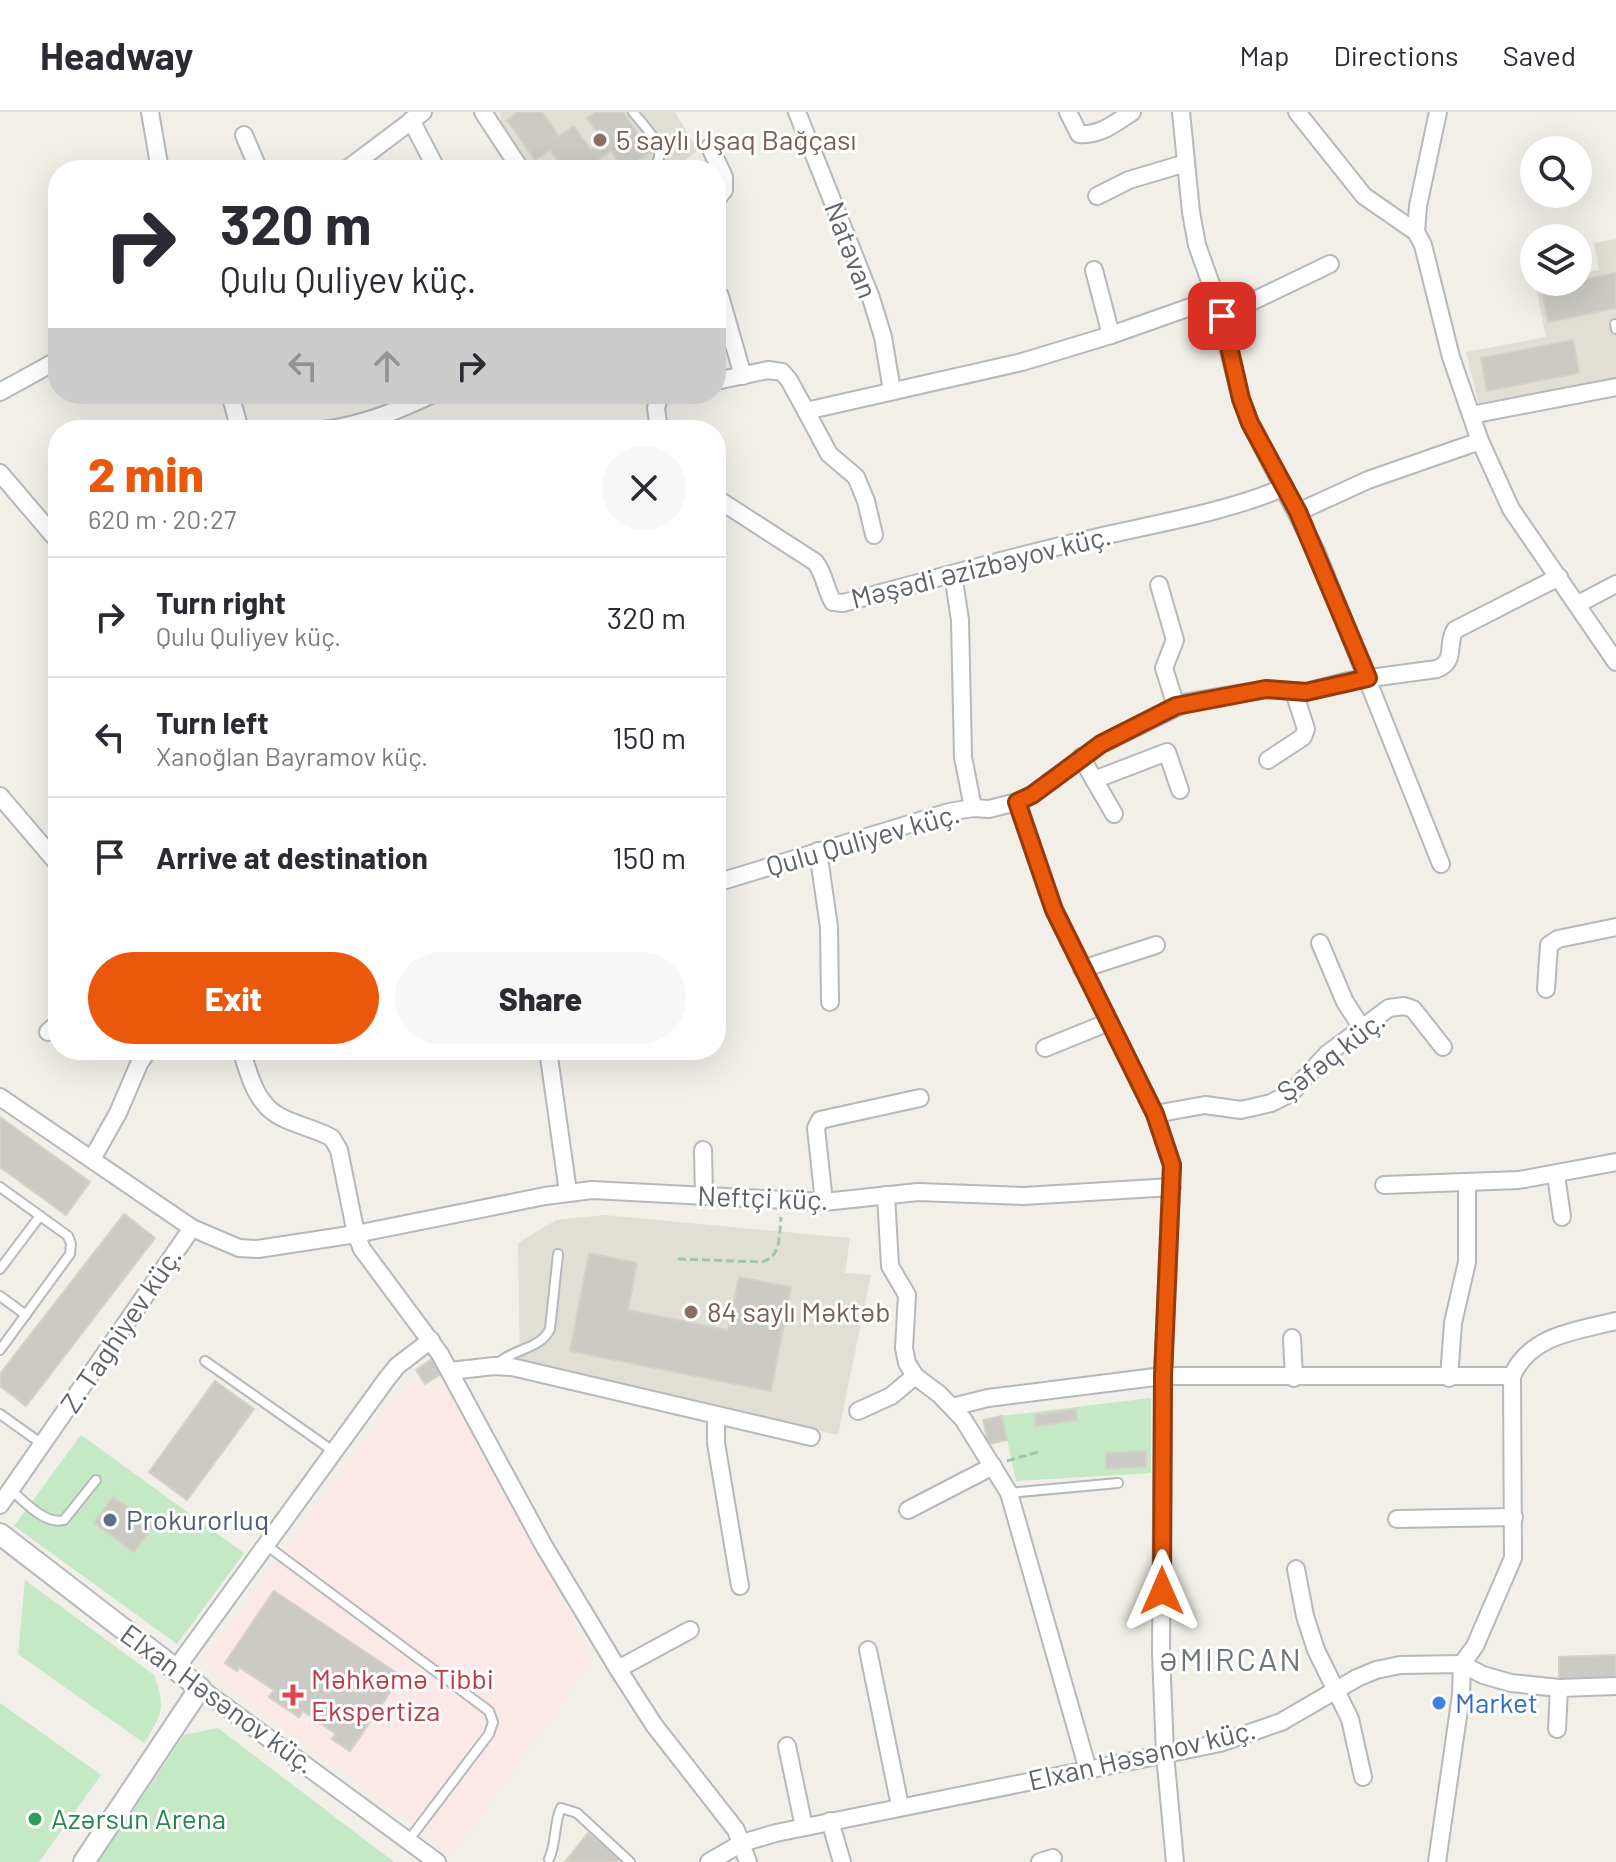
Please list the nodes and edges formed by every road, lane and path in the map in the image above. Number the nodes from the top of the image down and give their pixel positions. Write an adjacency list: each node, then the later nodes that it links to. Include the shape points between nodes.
1 (150, 112): 13 (street)
2 (483, 112): 17 (street)
3 (633, 112): 18 (lane, via 660,148)
4 (797, 112): 33 (street, Natəvan, via 871,298)
5 (1068, 112): 6 (street, via 1079,134 1089,135)
6 (1132, 112)
7 (1181, 112): 20 (street)
8 (1297, 112): 22 (street, via 1364,196)
9 (1438, 112): 22 (street)
10 (417, 116): 15 (street); 16 (street)
11 (244, 135): 14 (street)
12 (710, 147): 19 (street)
13 (158, 160)
14 (255, 160)
15 (359, 160)
16 (433, 160)
17 (514, 160)
18 (660, 160)
19 (716, 160)
20 (1186, 163): 21 (street); 25 (street, via 1197,245)
21 (1097, 196)
22 (1416, 232): 37 (street)
23 (1330, 264): 26 (street)
24 (1094, 270): 28 (street)
25 (1216, 298): 26 (street); 28 (street)
26 (1222, 316): 41 (street, via 1241,399)
27 (726, 317): 30 (street)
28 (1111, 335): 33 (street, via 1022,362)
29 (48, 366): 34 (street)
30 (743, 376): 31 (street); 36 (street, via 782,372)
31 (726, 379)
32 (1616, 387): 37 (street)
33 (892, 391): 36 (street)
34 (0, 392)
35 (412, 404): 38 (street)
36 (806, 411): 45 (street, via 829,454 856,477)
37 (1471, 415): 39 (street)
38 (371, 420)
39 (1480, 441): 43 (street, via 1368,480); 47 (street, via 1511,509)
40 (0, 473): 44 (street)
41 (1285, 487): 43 (street); 46 (street, Məşədi Əzizbəyov küç.)
42 (726, 504): 46 (street, Məşədi Əzizbəyov küç., via 815,562 833,602)
43 (1298, 512): 52 (street)
44 (48, 529)
45 (874, 535)
46 (953, 574): 61 (street, via 960,620 963,757)
47 (1559, 577): 50 (street); 52 (street, Qulu Quliyev küç., via 1455,630 1445,666)
48 (1616, 584): 50 (street)
49 (1159, 585): 54 (street, via 1175,640 1164,668)
50 (1578, 604): 51 (street)
51 (1616, 662)
52 (1368, 678): 53 (street, Qulu Quliyev küç.); 65 (street)
53 (1294, 692): 54 (street, Qulu Quliyev küç., via 1266,689); 56 (street, via 1306,729 1303,737)
54 (1176, 706): 55 (street, Qulu Quliyev küç.)
55 (1081, 757): 57 (street); 60 (street, Qulu Quliyev küç.)
56 (1268, 760)
57 (1094, 780): 58 (street, via 1167,752); 62 (street)
58 (1180, 790)
59 (0, 796): 64 (street)
60 (1017, 802): 61 (street, Qulu Quliyev küç.); 70 (street, via 1054,910)
61 (973, 808): 63 (street, Qulu Quliyev küç.)
62 (1114, 814)
63 (818, 851): 66 (street, Qulu Quliyev küç.); 72 (street, via 829,927)
64 (48, 852)
65 (1441, 864)
66 (726, 880)
67 (1616, 927): 71 (street, via 1549,945)
68 (1320, 943): 74 (street)
69 (1156, 945): 70 (street)
70 (1082, 969): 73 (street)
71 (1546, 989)
72 (830, 1002)
73 (1109, 1022): 76 (street); 82 (street)
74 (1362, 1028): 75 (street, Şəfəq küç., via 1389,1008 1404,1006 1413,1009); 82 (street, Şəfəq küç., via 1320,1060 1291,1093 1271,1103 1241,1110 1205,1105)
75 (1443, 1047)
76 (1045, 1048)
77 (142, 1060): 84 (street)
78 (245, 1060): 99 (street, via 265,1105 332,1138)
79 (549, 1060): 91 (street)
80 (0, 1097): 84 (street, Z. Taghiyev küç.)
81 (920, 1098): 95 (street, via 820,1120 816,1128)
82 (1155, 1114): 90 (street, via 1172,1165)
83 (703, 1150): 93 (street)
84 (92, 1159): 98 (street, Z. Taghiyev küç.)
85 (1616, 1162): 86 (street)
86 (1556, 1175): 87 (street); 97 (street)
87 (1467, 1183): 88 (street); 116 (street, via 1467,1262 1453,1323)
88 (1384, 1185)
89 (0, 1187): 96 (lane)
90 (1172, 1187): 92 (street, Neftçi küç., via 1024,1196); 113 (street)
91 (568, 1192): 93 (street, Neftçi küç.); 99 (street, Neftçi küç.)
92 (886, 1195): 95 (street, Neftçi küç.); 112 (street, via 889,1259 907,1295 904,1348)
93 (704, 1196): 94 (street, Neftçi küç.)
94 (783, 1201): 95 (street, Neftçi küç.); 101 (path, via 777,1253 771,1259)
95 (824, 1202)
96 (40, 1216): 102 (lane); 104 (lane, via 68,1236 70,1254)
97 (1562, 1217)
98 (192, 1228): 99 (street, Neftçi küç., via 239,1248 258,1249); 122 (street, Z. Taghiyev küç.)
99 (356, 1234): 107 (street)
100 (558, 1254): 110 (lane, via 546,1337 507,1354)
101 (678, 1259)
102 (0, 1269)
103 (0, 1296): 104 (lane)
104 (26, 1315): 108 (lane)
105 (1616, 1321): 114 (street, via 1547,1341 1519,1360)
106 (1292, 1338): 115 (street)
107 (431, 1340): 111 (street); 123 (street, via 397,1366)
108 (0, 1350)
109 (205, 1361): 123 (lane)
110 (494, 1366): 111 (street); 120 (street)
111 (450, 1371): 141 (street, via 544,1546)
112 (915, 1376): 117 (street); 118 (street, via 891,1396)
113 (1163, 1376): 115 (street); 117 (street); 149 (street)
114 (1512, 1376): 116 (street); 132 (street)
115 (1294, 1378): 116 (street)
116 (1449, 1378)
117 (952, 1407): 125 (street)
118 (858, 1411)
119 (0, 1414): 122 (lane)
120 (716, 1416): 121 (street); 137 (street)
121 (811, 1437)
122 (43, 1445): 128 (street, Z. Taghiyev küç.)
123 (333, 1451): 135 (street)
124 (1038, 1452): 125 (path)
125 (993, 1466): 129 (street); 131 (street)
126 (96, 1480): 128 (lane, via 58,1522)
127 (1118, 1483): 129 (lane)
128 (10, 1490): 130 (street, Z. Taghiyev küç.)
129 (1009, 1493): 150 (street)
130 (0, 1505)
131 (908, 1510)
132 (1514, 1517): 133 (street); 140 (street, via 1513,1558 1506,1578)
133 (1397, 1519)
134 (0, 1534): 142 (street, Elxan Həsənov küç.)
135 (266, 1545): 142 (street); 155 (lane, via 489,1711 489,1734)
136 (1296, 1569): 146 (street, via 1313,1639)
137 (740, 1586)
138 (690, 1630): 141 (street)
139 (868, 1650): 152 (street)
140 (1462, 1664): 145 (street, Elxan Həsənov küç., via 1511,1683); 146 (street, Elxan Həsənov küç., via 1400,1665); 165 (street)
141 (618, 1669): 156 (street)
142 (175, 1670): 144 (street, Elxan Həsənov küç.)
143 (1616, 1686): 145 (street, Elxan Həsənov küç.)
144 (200, 1688): 155 (street, Elxan Həsənov küç.); 158 (street)
145 (1559, 1688): 147 (street)
146 (1333, 1689): 149 (street, Elxan Həsənov küç., via 1259,1731); 151 (street, via 1350,1719)
147 (1557, 1729)
148 (787, 1746): 154 (street)
149 (1165, 1754): 150 (street, Elxan Həsənov küç.); 164 (street)
150 (1088, 1770): 152 (street, Elxan Həsənov küç.)
151 (1363, 1777)
152 (900, 1806): 153 (street, Elxan Həsənov küç.)
153 (830, 1821): 154 (street, Elxan Həsənov küç.); 163 (street)
154 (804, 1827): 156 (street, Elxan Həsənov küç.)
155 (408, 1841): 159 (street, Elxan Həsənov küç.)
156 (742, 1843): 161 (street, Elxan Həsənov küç.); 162 (street)
157 (549, 1859): 160 (lane, via 558,1813 567,1808)
158 (84, 1862)
159 (437, 1862)
160 (630, 1862)
161 (709, 1862)
162 (748, 1862)
163 (842, 1862)
164 (1175, 1862)
165 (1437, 1862)

